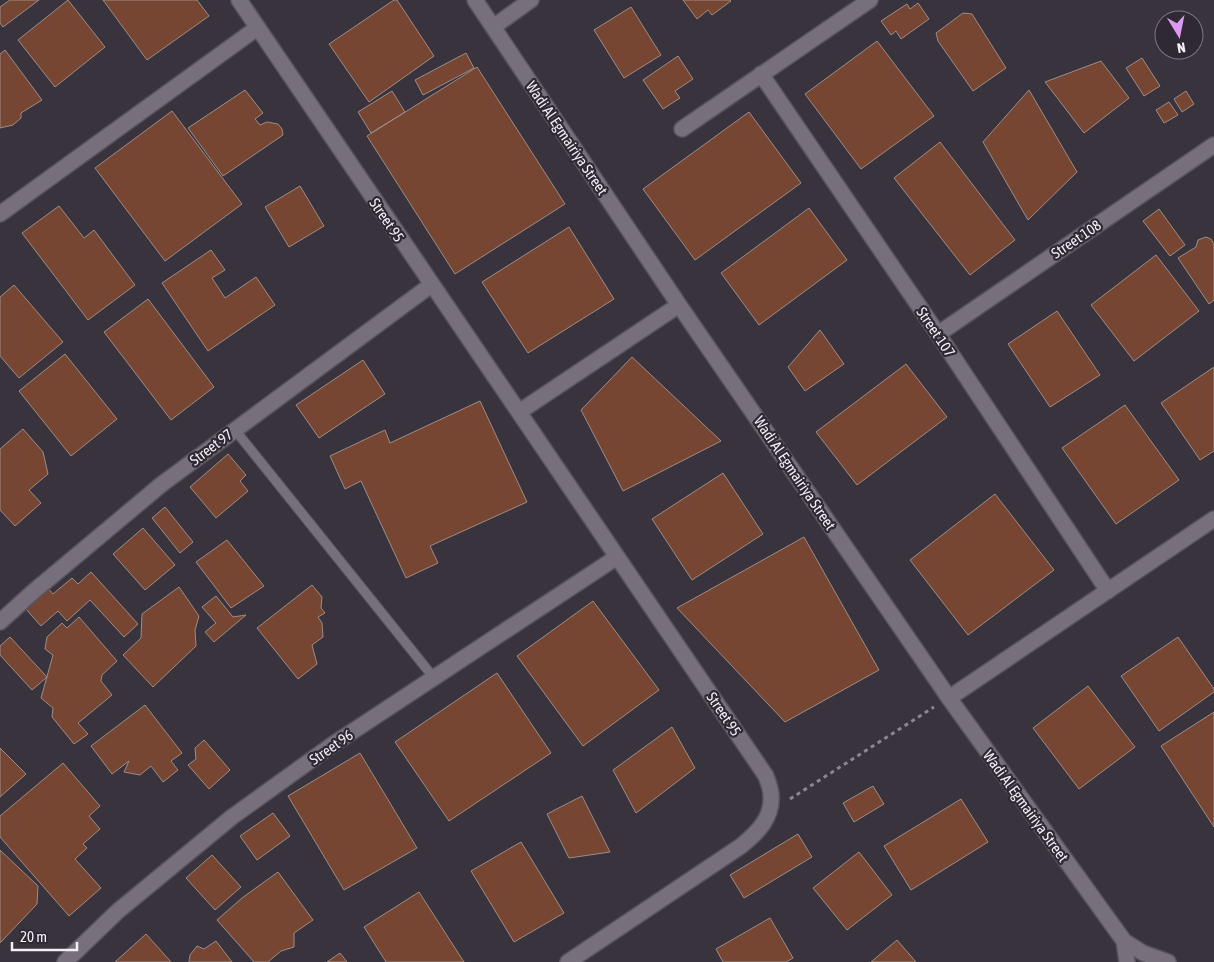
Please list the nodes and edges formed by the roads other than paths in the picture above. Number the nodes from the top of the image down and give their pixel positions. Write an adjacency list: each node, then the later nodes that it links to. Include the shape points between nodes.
1 (238, 0): 6 (street, Street 95)
2 (475, 0): 5 (street, Wadi Al Egmairiya Street)
3 (531, 0): 5 (street)
4 (870, 0): 7 (street)
5 (493, 26): 12 (street, Wadi Al Egmairiya Street)
6 (257, 28): 10 (street); 11 (street, Street 95)
7 (761, 74): 8 (street); 13 (street, Street 107)
8 (682, 129)
9 (1214, 145): 13 (street, Street 108)
10 (0, 214)
11 (431, 285): 14 (street, Street 95); 15 (street, Street 97)
12 (680, 305): 14 (street); 21 (street, Wadi Al Egmairiya Street)
13 (938, 334): 18 (street, Street 107)
14 (519, 412): 17 (street, Street 95)
15 (234, 430): 19 (street, Street 97, via 162,484); 20 (lane)
16 (1214, 519): 18 (street)
17 (617, 557): 20 (street, Street 96); 24 (street, Street 95, via 766,776 771,796 770,811 760,830 742,846)
18 (1108, 591): 21 (street)
19 (0, 622)
20 (434, 678): 23 (street, Street 96, via 332,745 232,818 118,911)
21 (949, 698): 22 (street, Wadi Al Egmairiya Street)
22 (1124, 941): 25 (street, Wadi Al Egmairiya Street); 26 (street, Wadi Al Egmairiya Street)
23 (65, 962)
24 (568, 962)
25 (1128, 962)
26 (1168, 962)

